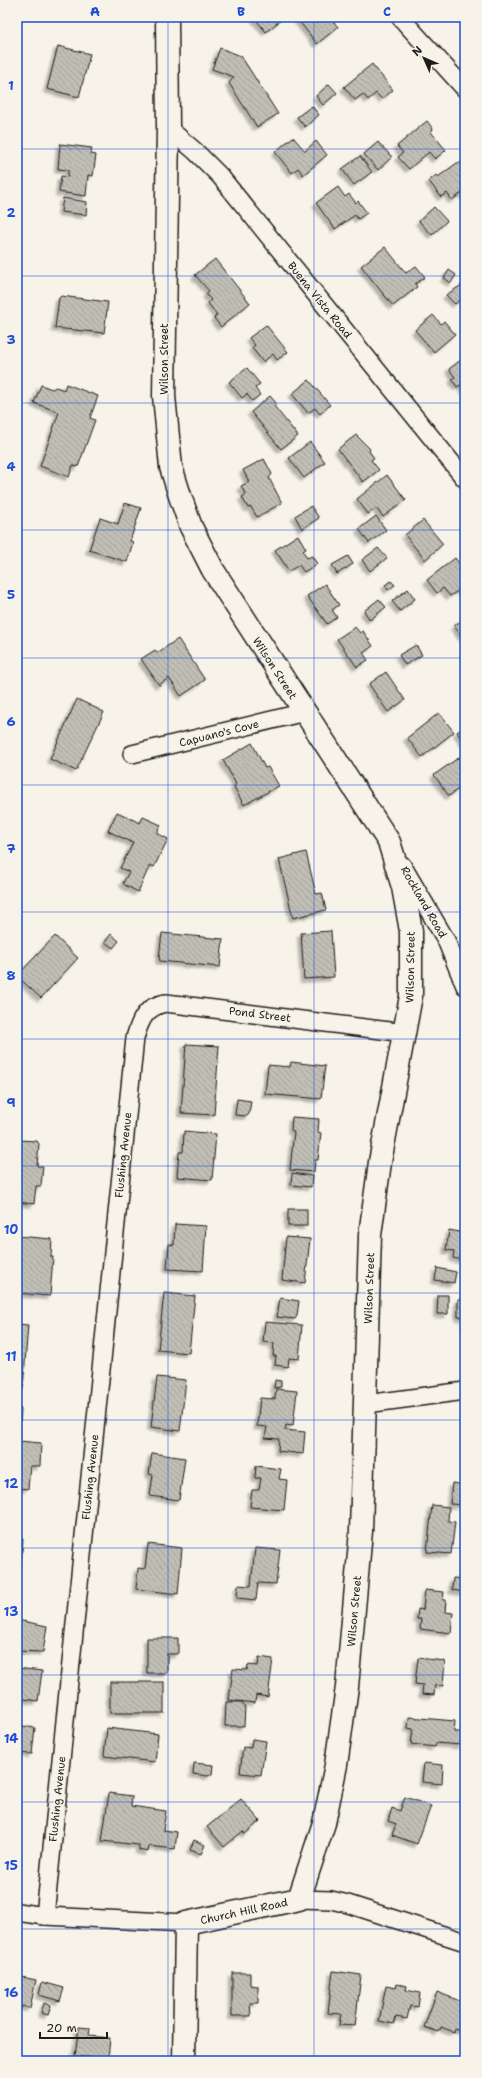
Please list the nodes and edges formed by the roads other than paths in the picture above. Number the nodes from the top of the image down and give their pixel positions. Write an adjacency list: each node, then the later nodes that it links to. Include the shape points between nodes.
1 (167, 17): 4 (main road, Wilson Street)
2 (400, 17): 3 (street)
3 (465, 89)
4 (168, 128): 5 (street, Buena Vista Road, via 220,176); 6 (main road, Wilson Street, via 164,396 171,467 191,527 213,570)
5 (465, 479)
6 (305, 712): 7 (street, Capuano's Cove); 8 (main road, Wilson Street)
7 (132, 754)
8 (389, 842): 9 (street, Rockland Road, via 446,940); 10 (main road, Wilson Street, via 404,888 411,932 411,996)
9 (465, 986)
10 (405, 1033): 11 (street, Pond Street, via 166,1003 157,1004 149,1009 143,1016); 13 (main road, Wilson Street, via 380,1162 370,1235)
11 (135, 1038): 16 (street, Flushing Avenue)
12 (465, 1391): 13 (street)
13 (366, 1404): 14 (main road, Wilson Street, via 361,1531 347,1687 324,1823)
14 (299, 1899): 17 (main road, Church Hill Road); 18 (street, Church Hill Road, via 330,1900 348,1904)
15 (17, 1912): 16 (street, Church Hill Road)
16 (45, 1916): 17 (street, Church Hill Road)
17 (186, 1923): 19 (main road)
18 (465, 1942)
19 (184, 2061)

